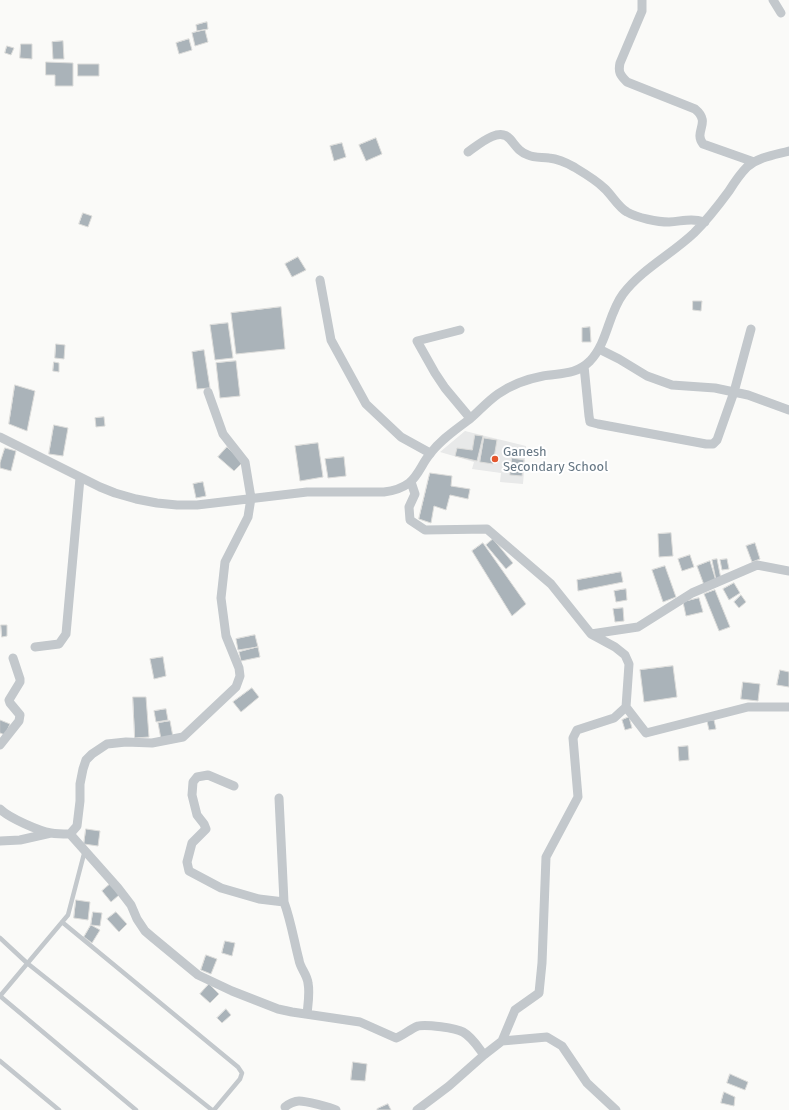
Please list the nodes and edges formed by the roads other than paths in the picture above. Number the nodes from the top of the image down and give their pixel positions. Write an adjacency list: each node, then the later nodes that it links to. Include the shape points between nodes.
1 (642, 0): 6 (street, via 642,11 620,63 621,76 627,82 700,113 703,120 700,140 703,144)
2 (773, 0): 3 (street)
3 (781, 13)
4 (468, 152): 7 (street, via 491,137 504,134 522,153 551,158 575,168 604,188 627,212 636,216 668,222 691,219)
5 (789, 152): 6 (street)
6 (754, 162): 7 (street, via 741,174)
7 (705, 222): 11 (street, via 632,284 617,305)
8 (320, 280): 18 (street, via 331,340 366,404 401,438)
9 (460, 330): 16 (street, via 417,341 445,388)
10 (751, 330): 14 (street)
11 (599, 349): 12 (street); 14 (street, via 647,376 672,385)
12 (584, 366): 14 (street, via 590,422 706,444 713,444 717,440); 16 (street, via 566,374 542,376 512,386 491,399)
13 (208, 392): 21 (street, via 223,434 245,462)
14 (734, 392): 15 (street)
15 (789, 410)
16 (470, 418): 18 (street)
17 (0, 437): 19 (street)
18 (430, 453): 20 (street)
19 (80, 478): 21 (street, via 115,493 157,503 197,505); 24 (street, via 66,634 59,644)
20 (411, 482): 21 (street, via 402,488 384,492 307,492); 23 (street, via 416,494 409,507 410,520 425,530 487,529 551,584)
21 (251, 498): 33 (street, via 248,517 225,562 221,598 226,636 239,668 240,676 236,687 183,737 152,743 107,744 92,754 86,760 83,769 77,826)
22 (789, 570): 23 (street, via 757,565 692,593 638,627)
23 (591, 634): 26 (street, via 625,655 629,664)
24 (35, 647)
25 (13, 658): 28 (street, via 20,682 9,700 20,715 19,721)
26 (626, 707): 27 (street, via 646,733 748,707); 42 (street, via 614,718 577,730 573,738 578,797 546,857 539,993 515,1010)
27 (789, 707)
28 (0, 745)
29 (234, 786): 36 (street, via 208,775 197,777 193,782 192,795 197,815 206,830 192,843 187,862 189,871 221,888 259,899)
30 (279, 798): 36 (street)
31 (0, 809): 32 (street, via 22,823)
32 (51, 833): 33 (street); 34 (street)
33 (70, 834): 35 (street)
34 (0, 842)
35 (85, 850): 37 (lane, via 68,915); 41 (street, via 131,905 145,931 198,975 278,1009)
36 (284, 902): 41 (street, via 299,962 308,982)
37 (62, 922): 39 (lane); 48 (lane, via 238,1067 242,1073 240,1079)
38 (0, 938): 39 (lane)
39 (27, 963): 40 (lane); 48 (lane)
40 (0, 996): 47 (lane)
41 (307, 1014): 43 (street, via 360,1022 396,1038 418,1026 445,1027 462,1031 469,1036)
42 (502, 1041): 43 (street); 51 (street, via 547,1037 562,1046 587,1083)
43 (484, 1055): 50 (street)
44 (0, 1061): 46 (lane)
45 (285, 1107): 49 (street, via 299,1101)
46 (59, 1110)
47 (136, 1110)
48 (213, 1110)
49 (336, 1110)
50 (417, 1110)
51 (616, 1110)

